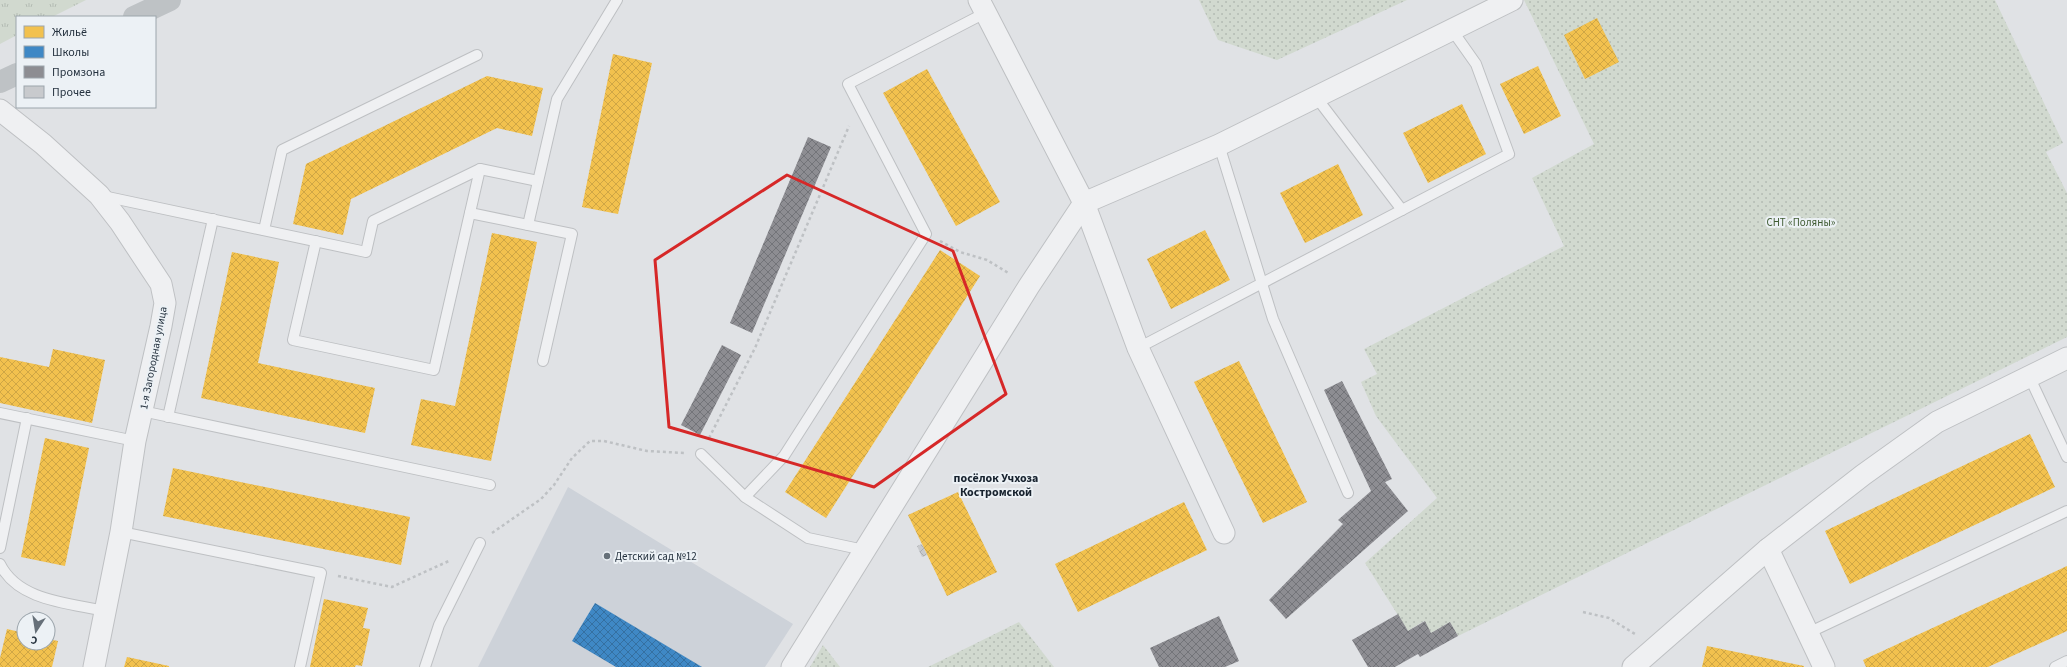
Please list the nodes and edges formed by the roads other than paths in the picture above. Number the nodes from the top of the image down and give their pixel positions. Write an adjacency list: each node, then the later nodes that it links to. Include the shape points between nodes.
1 (170, 0): 5 (main road)
2 (617, 0): 14 (lane, via 557,99)
3 (1512, 0): 6 (street)
4 (982, 6): 16 (street); 37 (lane, via 848,84 926,234 784,456)
5 (136, 16)
6 (1452, 30): 10 (street); 17 (lane, via 1476,64 1509,154)
7 (477, 55): 21 (lane, via 282,150)
8 (16, 74): 9 (main road)
9 (0, 82)
10 (1316, 97): 12 (street); 17 (lane)
11 (0, 110): 15 (street, 1-я Загородная улица, via 43,144)
12 (1219, 145): 16 (street); 23 (lane)
13 (480, 169): 14 (lane); 18 (lane); 22 (lane, via 373,221 366,252)
14 (538, 181): 20 (lane)
15 (99, 195): 19 (lane); 28 (street, 1-я Загородная улица, via 161,284 165,303)
16 (1084, 203): 24 (street); 44 (street, via 1029,286)
17 (1402, 210): 23 (lane)
18 (470, 213): 20 (lane); 22 (lane, via 434,370 293,340)
19 (213, 220): 21 (lane); 30 (lane)
20 (528, 225): 26 (lane, via 572,234)
21 (264, 230): 22 (lane)
22 (316, 241)
23 (1262, 284): 24 (lane); 36 (lane, via 1273,319)
24 (1138, 348): 40 (street)
25 (2067, 358): 27 (street)
26 (543, 361)
27 (2028, 376): 34 (lane); 43 (street, via 1937,422 1863,475)
28 (142, 411): 30 (lane); 32 (street, 1-я Загородная улица)
29 (0, 413): 31 (lane)
30 (168, 416): 35 (lane)
31 (27, 418): 32 (lane); 42 (lane)
32 (136, 441): 39 (street, 1-я Загородная улица)
33 (701, 454): 37 (lane)
34 (2067, 457)
35 (490, 485)
36 (1348, 493)
37 (745, 497): 44 (lane, via 808,538)
38 (2067, 511): 47 (lane)
39 (121, 532): 46 (street, 1-я Загородная улица); 50 (lane, via 321,573)
40 (1224, 533)
41 (480, 543): 51 (lane, via 439,625)
42 (0, 548)
43 (1768, 549): 47 (street); 53 (street)
44 (864, 550): 52 (street)
45 (0, 564): 46 (lane, via 6,575 21,588 46,598)
46 (105, 610): 49 (street, 1-я Загородная улица)
47 (1808, 634): 54 (street)
48 (2067, 661): 55 (lane)
49 (94, 667)
50 (300, 667)
51 (425, 667)
52 (792, 667)
53 (1633, 667)
54 (1824, 667)
55 (2054, 667)

